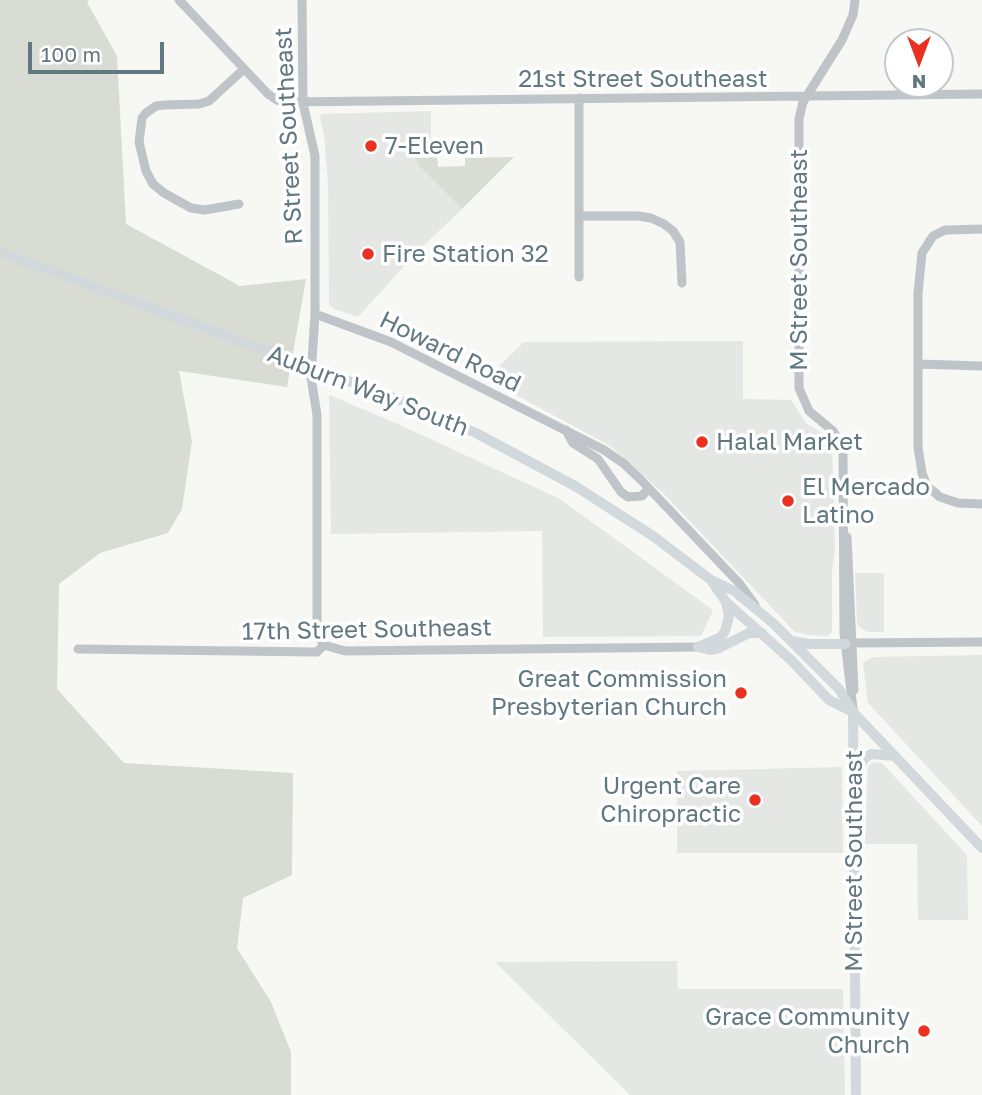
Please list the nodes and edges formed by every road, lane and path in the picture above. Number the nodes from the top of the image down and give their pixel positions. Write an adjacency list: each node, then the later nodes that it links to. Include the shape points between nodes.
1 (179, 0): 4 (street)
2 (302, 0): 8 (street, R Street Southeast)
3 (855, 0): 6 (street, M Street Southeast, via 842,40)
4 (244, 69): 8 (street, via 277,100); 9 (street, via 209,102 163,105 146,113 139,142 146,171 164,193 191,208)
5 (982, 94): 6 (street, 21st Street Southeast)
6 (806, 97): 7 (street, 21st Street Southeast); 27 (street, M Street Southeast, via 799,119 799,388 809,411 833,431 841,446)
7 (579, 98): 8 (street, 21st Street Southeast); 10 (street)
8 (303, 103): 15 (street, R Street Southeast, via 315,156)
9 (239, 204)
10 (579, 216): 13 (street); 14 (street, via 647,217 668,226 681,246)
11 (982, 229): 16 (street, via 945,230 933,236 922,253)
12 (0, 252): 21 (main road, Auburn Way South, via 443,418 543,468 615,511)
13 (579, 277)
14 (682, 283)
15 (315, 314): 18 (street, Howard Road, via 391,342); 28 (street, R Street Southeast, via 311,377 317,415 317,625)
16 (919, 364): 17 (street); 20 (street, via 918,447 924,481 946,500)
17 (982, 366)
18 (566, 430): 19 (street, Howard Road, via 623,463); 19 (street, Howard Road, via 573,443 598,458 621,492 628,497 642,496)
19 (648, 489): 23 (street, Howard Road, via 739,583)
20 (982, 504)
21 (711, 580): 22 (main road, Auburn Way South); 23 (main road, Auburn Way South, via 734,591)
22 (726, 601): 24 (main road, Auburn Way South); 29 (main road, via 725,631)
23 (763, 615): 25 (main road, Auburn Way South)
24 (762, 633): 29 (main road, via 749,633 710,650); 31 (main road, Auburn Way South, via 829,700)
25 (790, 640): 27 (main road); 31 (main road, Auburn Way South, via 839,689)
26 (982, 642): 27 (street)
27 (849, 644): 31 (street, M Street Southeast)
28 (324, 645): 29 (street, 17th Street Southeast, via 345,651); 30 (street, 17th Street Southeast, via 317,652)
29 (698, 647)
30 (78, 649)
31 (853, 712): 32 (main road, Auburn Way South); 33 (main road, M Street Southeast)
32 (895, 756): 33 (main road, via 871,754); 34 (main road, Auburn Way South)
33 (853, 777): 35 (main road, M Street Southeast)
34 (982, 848)
35 (856, 1095)

